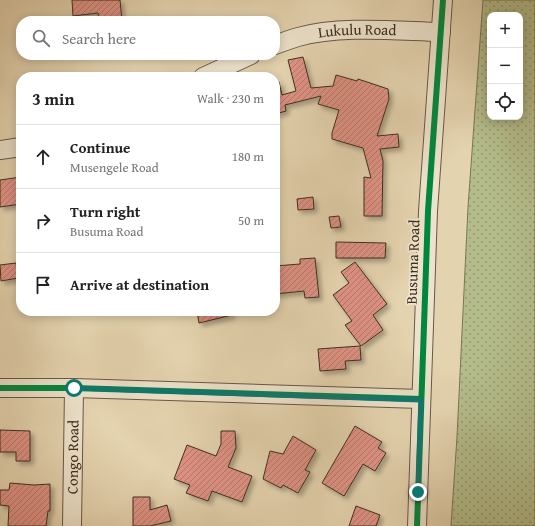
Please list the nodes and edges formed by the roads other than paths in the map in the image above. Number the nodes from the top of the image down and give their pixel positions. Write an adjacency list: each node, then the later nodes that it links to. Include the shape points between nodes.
1 (443, 0): 2 (street, Busuma Road)
2 (441, 32): 3 (street, Lukulu Road, via 344,31 318,33); 10 (street, Busuma Road, via 428,211)
3 (280, 43)
4 (240, 60): 5 (street)
5 (214, 72)
6 (16, 148): 7 (street)
7 (0, 150)
8 (0, 388): 9 (street)
9 (74, 388): 10 (street); 11 (street, Congo Road)
10 (421, 400): 12 (street, Busuma Road)
11 (72, 526)
12 (417, 526)

